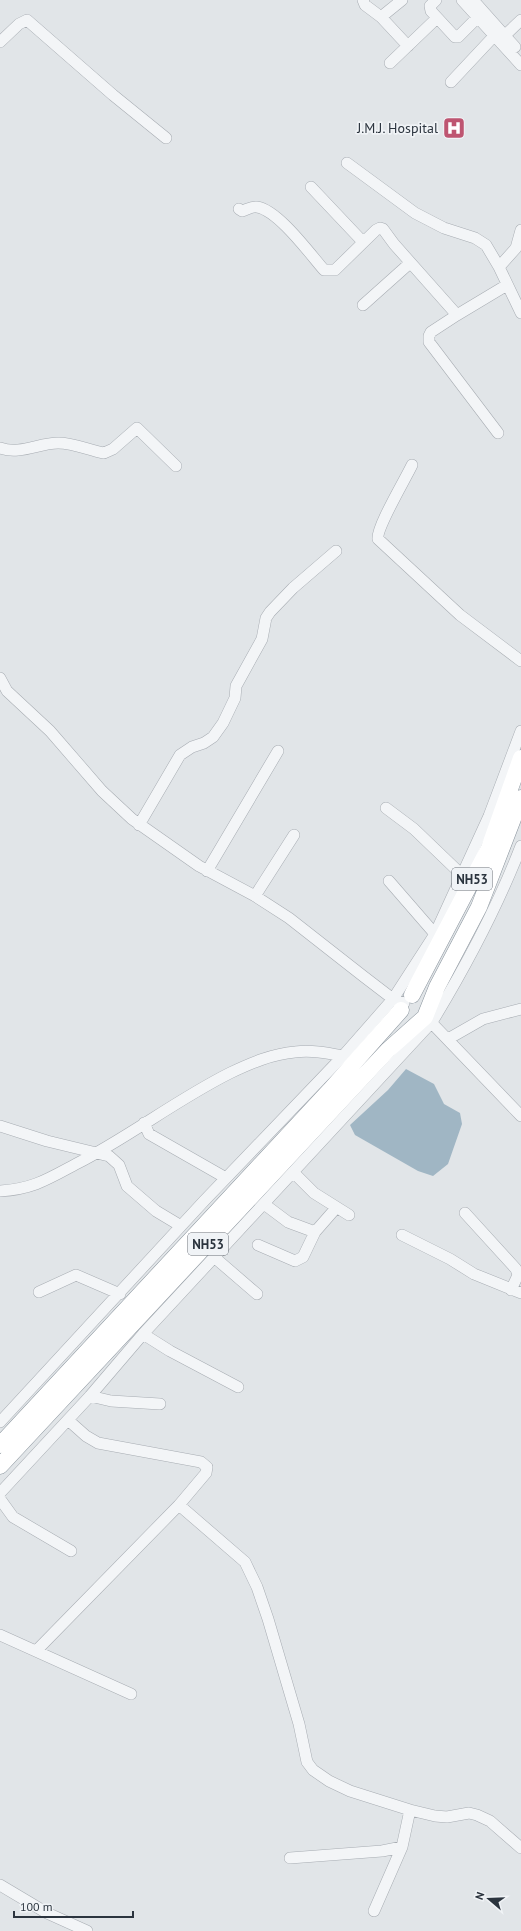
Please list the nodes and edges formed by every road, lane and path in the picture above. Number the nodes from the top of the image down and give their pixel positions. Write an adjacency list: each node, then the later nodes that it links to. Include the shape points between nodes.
1 (363, 0): 6 (street, via 365,5)
2 (402, 0): 6 (street)
3 (436, 0): 8 (street, via 430,9)
4 (462, 0): 7 (street)
5 (473, 0): 10 (street)
6 (380, 17): 12 (street)
7 (478, 17): 8 (street, via 458,37); 10 (street)
8 (437, 18): 12 (street)
9 (521, 20): 10 (street)
10 (500, 37): 13 (street); 15 (street); 16 (street)
11 (0, 42): 17 (street, via 27,20)
12 (408, 46): 14 (street)
13 (521, 54)
14 (390, 63)
15 (521, 65)
16 (451, 82)
17 (166, 138)
18 (347, 163): 24 (street, via 415,213 486,245)
19 (311, 187): 22 (street)
20 (239, 209): 22 (street, via 257,207 265,210 293,233 324,270 335,270)
21 (521, 230): 24 (street, via 516,248)
22 (363, 242): 23 (street, via 376,230 384,229)
23 (410, 263): 26 (street); 28 (street)
24 (499, 267): 25 (street)
25 (507, 285): 27 (street); 28 (street)
26 (363, 305)
27 (521, 313)
28 (457, 315): 29 (street, via 431,332 429,342)
29 (498, 433)
30 (0, 448): 32 (street, via 16,450 65,443 104,453 137,428)
31 (412, 465): 34 (street, via 383,520 378,539 460,615)
32 (176, 466)
33 (336, 551): 41 (street, via 293,588 270,612 266,618 262,639 236,686 235,698 223,723 204,744 192,747 180,755)
34 (521, 661)
35 (0, 678): 41 (street, via 7,691 50,730 102,791)
36 (521, 731): 45 (street)
37 (278, 751): 44 (street)
38 (521, 758): 49 (highway, NH53, via 489,848)
39 (521, 798): 51 (highway, NH53, via 479,907)
40 (386, 808): 45 (street, via 414,829)
41 (139, 825): 44 (street)
42 (294, 835): 47 (street)
43 (521, 846): 51 (street, via 509,879 464,970)
44 (207, 870): 47 (street)
45 (463, 876): 48 (street)
46 (389, 881): 48 (street)
47 (255, 896): 49 (street)
48 (435, 934): 49 (street)
49 (403, 1002): 51 (highway, via 406,1018); 51 (highway, via 421,997); 53 (street); 80 (highway, NH53, via 330,1090)
50 (521, 1009): 52 (street, via 483,1019)
51 (426, 1017): 52 (street); 58 (street); 81 (highway, NH53, via 388,1050)
52 (448, 1039): 54 (street)
53 (344, 1056): 55 (street, via 318,1051 271,1056 206,1085); 59 (street)
54 (521, 1116)
55 (144, 1123): 57 (street); 59 (street, via 149,1134)
56 (0, 1126): 57 (street, via 47,1142)
57 (98, 1153): 60 (street, via 36,1186); 65 (street, via 114,1159 127,1186 156,1211)
58 (293, 1172): 61 (street); 62 (street, via 314,1193)
59 (226, 1178): 65 (street)
60 (0, 1191)
61 (264, 1204): 66 (street, via 288,1222); 69 (street)
62 (336, 1208): 64 (street); 66 (street)
63 (465, 1213): 71 (street, via 516,1269)
64 (349, 1215)
65 (181, 1226): 72 (street)
66 (315, 1232): 68 (street, via 303,1257 295,1261)
67 (402, 1235): 71 (street, via 474,1274)
68 (258, 1245)
69 (214, 1257): 73 (street); 74 (street)
70 (39, 1292): 72 (street, via 76,1275)
71 (516, 1292)
72 (120, 1294): 79 (street)
73 (257, 1294)
74 (143, 1334): 75 (street); 76 (street)
75 (238, 1387)
76 (90, 1396): 77 (street, via 111,1401); 78 (street)
77 (160, 1404)
78 (68, 1420): 82 (street); 84 (street, via 98,1443 201,1462 207,1467 206,1473)
79 (0, 1422)
80 (0, 1445)
81 (0, 1466)
82 (0, 1493)
83 (0, 1499): 85 (street, via 13,1517)
84 (179, 1505): 87 (street); 89 (street, via 245,1562 257,1587 270,1626 299,1724 307,1762 313,1770 350,1791)
85 (72, 1551)
86 (0, 1635): 87 (street)
87 (37, 1650): 88 (street)
88 (131, 1694)
89 (410, 1810): 90 (street); 91 (street, via 447,1817 464,1813 477,1815 490,1821)
90 (402, 1847): 92 (street); 94 (street)
91 (521, 1848)
92 (290, 1858)
93 (0, 1885): 95 (street, via 48,1913)
94 (374, 1911)
95 (88, 1931)

